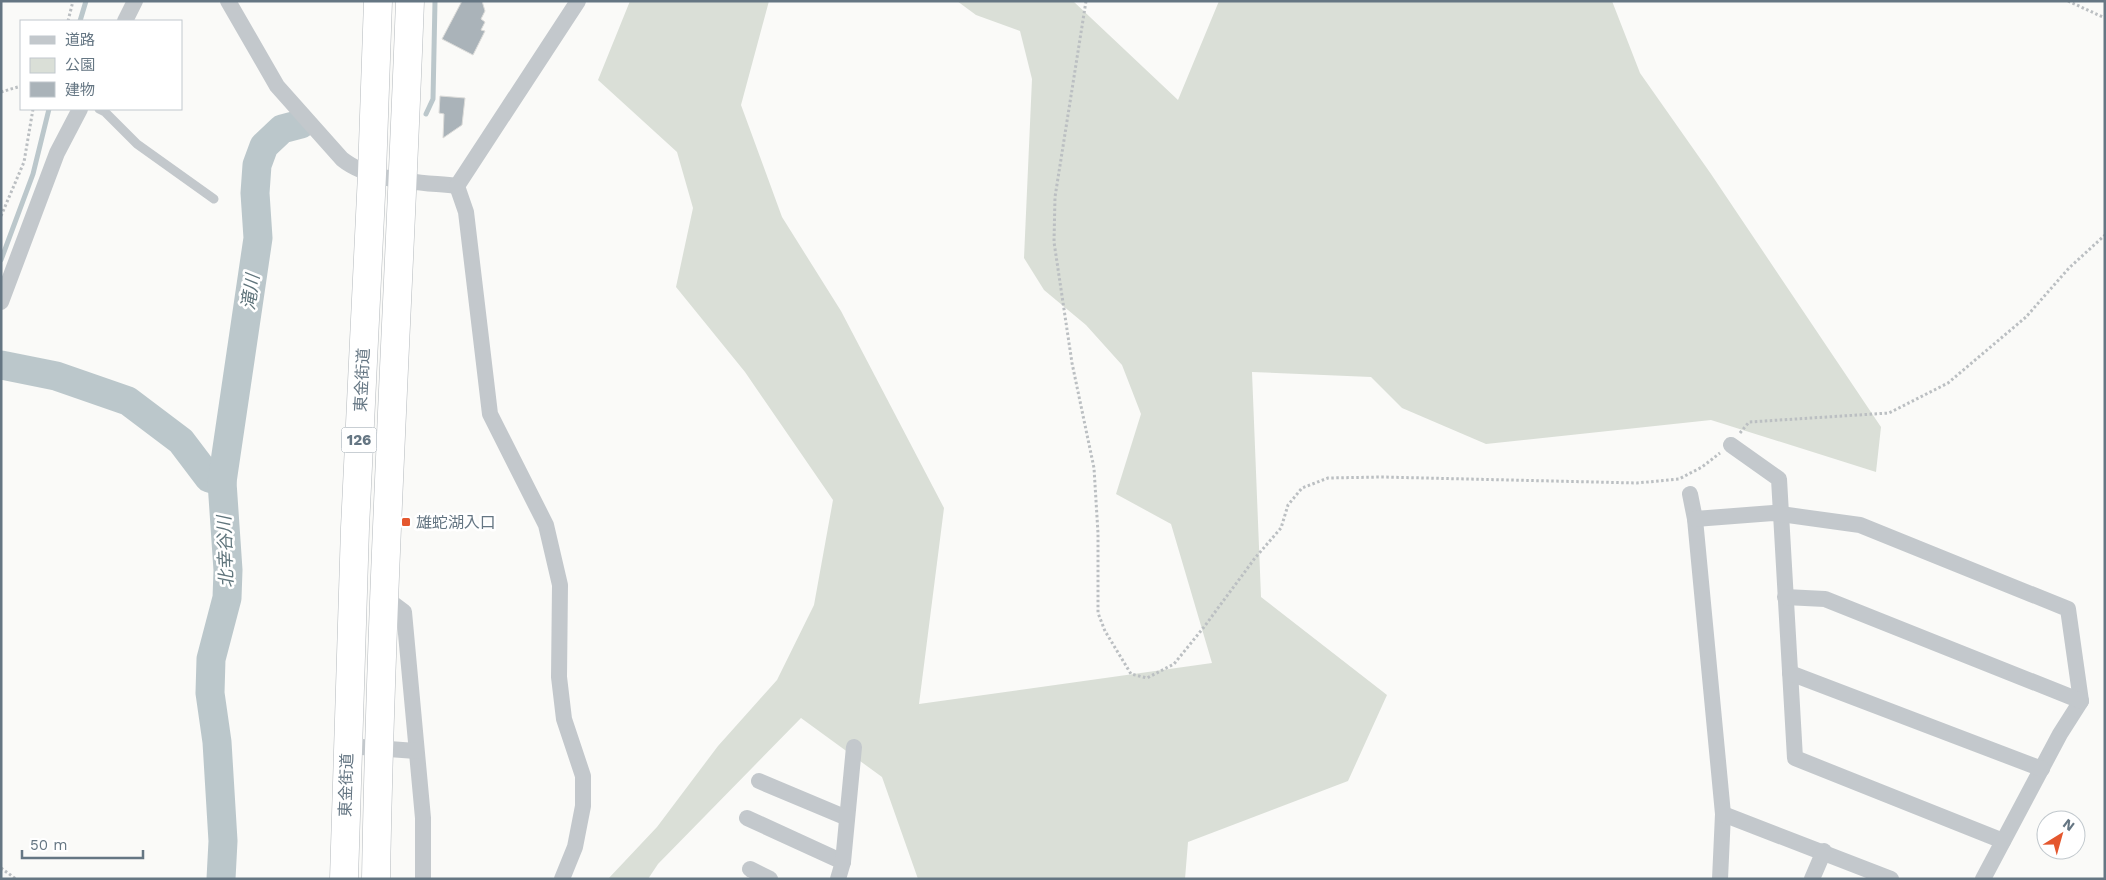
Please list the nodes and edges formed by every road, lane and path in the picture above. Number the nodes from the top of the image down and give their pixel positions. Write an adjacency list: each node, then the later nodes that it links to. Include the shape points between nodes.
1 (73, 1): 10 (path)
2 (135, 1): 11 (street)
3 (228, 1): 17 (street, via 277,86 342,159 352,167)
4 (378, 1): 17 (highway, 東金街道 / 126)
5 (410, 1): 18 (highway, 東金街道 / 126)
6 (578, 1): 19 (street)
7 (1086, 1): 24 (path, via 1055,197 1054,242 1072,364 1094,468 1098,613 1105,631 1132,674 1147,678 1174,664 1281,528 1288,505 1302,488 1328,478 1637,483 1679,479 1702,468)
8 (2068, 1): 9 (path)
9 (2105, 18)
10 (68, 20)
11 (126, 20)
12 (20, 86): 13 (path)
13 (1, 92)
14 (33, 110): 21 (path, via 24,162)
15 (79, 110): 23 (street, via 57,153)
16 (101, 110): 20 (lane, via 137,144)
17 (372, 174): 18 (street); 32 (highway, 東金街道 / 126)
18 (403, 180): 19 (street); 28 (highway, 東金街道 / 126)
19 (458, 186): 50 (street, via 466,212 490,414 546,525 560,585 559,677 564,719 583,776 583,806 575,847)
20 (214, 199)
21 (1, 216)
22 (2105, 235): 24 (path, via 2069,268 2026,317 1948,383 1888,413 1749,422)
23 (1, 302)
24 (1731, 445): 26 (street, via 1779,479)
25 (1690, 494): 27 (street)
26 (1780, 514): 27 (street); 29 (street); 31 (street, via 1860,525 2068,608)
27 (1695, 519): 38 (street)
28 (384, 597): 34 (highway, 東金街道 / 126); 35 (street, via 404,612)
29 (1785, 597): 30 (street); 31 (street, via 1825,599)
30 (1790, 672): 36 (street); 41 (street, via 1795,758)
31 (2081, 701): 36 (street)
32 (348, 746): 34 (street); 47 (highway, 東金街道 / 126)
33 (854, 747): 40 (street)
34 (378, 748): 35 (street); 48 (highway, 東金街道 / 126)
35 (416, 751): 49 (street, via 423,818)
36 (2042, 769): 41 (street)
37 (759, 781): 40 (street)
38 (1723, 814): 42 (street); 53 (street)
39 (747, 818): 43 (street)
40 (847, 818): 43 (street)
41 (2003, 841): 56 (street)
42 (1824, 851): 54 (street); 55 (street)
43 (843, 862): 52 (street)
44 (1, 868): 46 (path)
45 (750, 869): 51 (street)
46 (16, 879)
47 (344, 879)
48 (376, 879)
49 (423, 879)
50 (562, 879)
51 (770, 879)
52 (838, 879)
53 (1720, 879)
54 (1812, 879)
55 (1891, 879)
56 (1983, 879)

